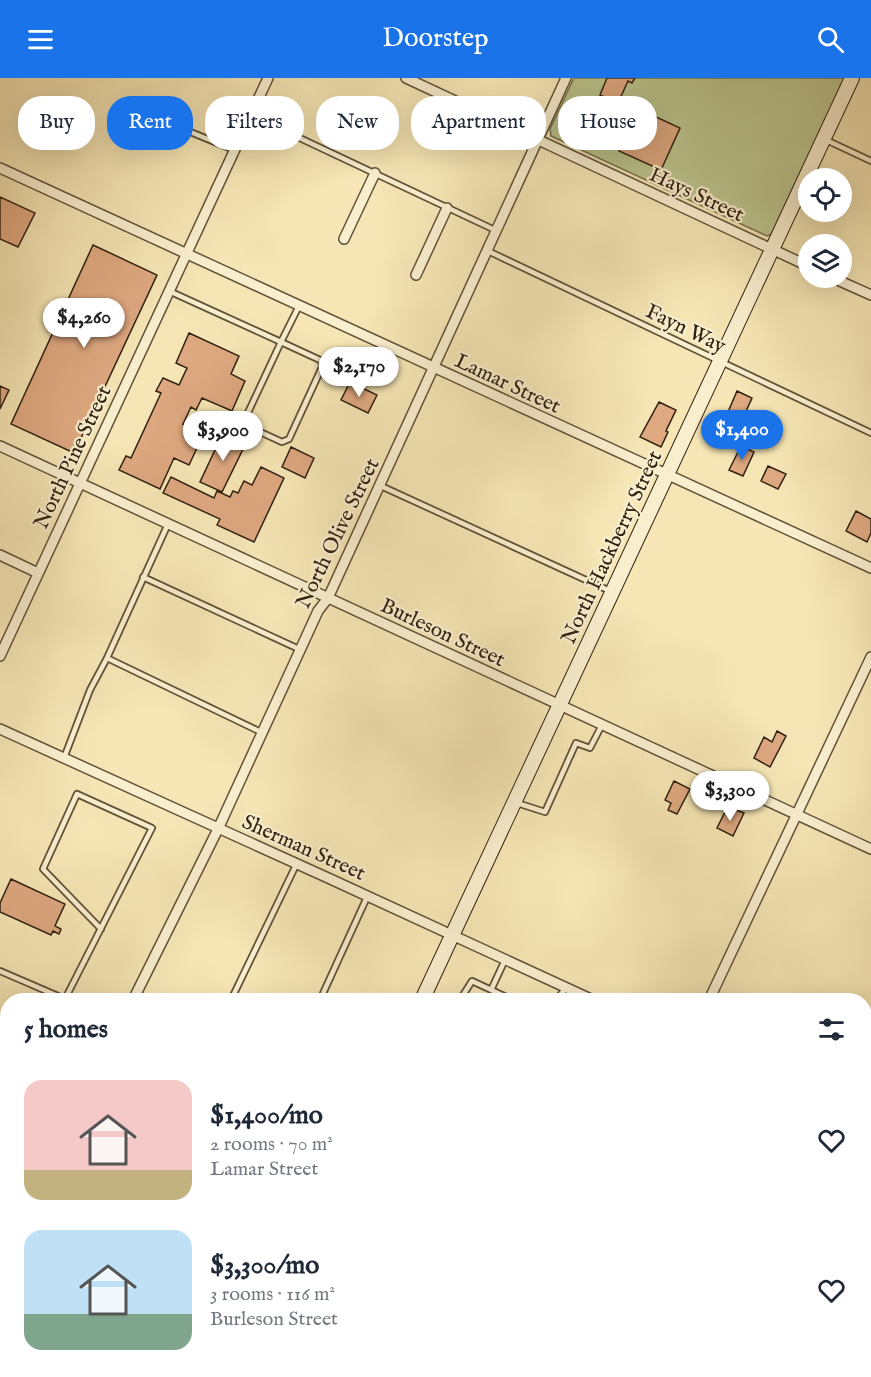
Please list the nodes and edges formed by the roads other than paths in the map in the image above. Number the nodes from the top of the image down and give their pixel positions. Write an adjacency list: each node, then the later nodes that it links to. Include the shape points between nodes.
1 (268, 78): 5 (street, North Pine Street)
2 (406, 78): 6 (street, Hays Street)
3 (566, 78): 7 (street, North Olive Street)
4 (852, 78): 8 (main road, North Hackberry Street)
5 (260, 96)
6 (444, 96)
7 (546, 122)
8 (824, 139): 13 (lane); 19 (main road, North Hackberry Street)
9 (304, 140): 15 (lane)
10 (546, 144): 19 (street, Hays Street)
11 (234, 150): 21 (street, North Pine Street)
12 (533, 150): 17 (street, North Olive Street)
13 (871, 161)
14 (0, 168): 21 (street, Lamar Street)
15 (375, 173): 16 (lane); 18 (street)
16 (447, 208): 17 (lane); 23 (street)
17 (497, 231): 20 (street, North Olive Street)
18 (344, 239)
19 (772, 249): 22 (street, Hays Street); 29 (main road, North Hackberry Street)
20 (488, 251): 29 (lane, Fayn Way); 30 (street, North Olive Street)
21 (186, 254): 25 (street, North Pine Street); 27 (street, Lamar Street)
22 (798, 261)
23 (416, 276)
24 (852, 286): 26 (street)
25 (169, 291): 28 (lane); 34 (street, North Pine Street)
26 (871, 295)
27 (299, 306): 28 (lane); 30 (street, Lamar Street)
28 (281, 342): 28 (lane, via 245,419 247,426 282,442 289,439 323,365)
29 (720, 363): 31 (lane, Fayn Way); 33 (main road, North Hackberry Street)
30 (434, 368): 33 (street, Lamar Street); 35 (street, North Olive Street)
31 (871, 434)
32 (0, 446): 34 (street, Burleson Street)
33 (667, 476): 38 (street, Lamar Street); 41 (main road, North Hackberry Street)
34 (80, 483): 36 (street, Burleson Street); 39 (street, North Pine Street)
35 (381, 486): 41 (lane); 42 (street, North Olive Street)
36 (168, 524): 40 (lane); 42 (street, Burleson Street)
37 (0, 555): 39 (street)
38 (871, 568)
39 (38, 573): 44 (street, North Pine Street)
40 (143, 577): 43 (lane); 46 (lane)
41 (613, 592): 47 (main road, North Hackberry Street)
42 (328, 598): 43 (street, North Olive Street); 47 (street, Burleson Street)
43 (301, 650): 50 (street, North Olive Street)
44 (0, 656)
45 (871, 657): 53 (street)
46 (107, 658): 50 (lane); 51 (lane)
47 (560, 705): 48 (street, Burleson Street); 52 (main road, North Hackberry Street)
48 (602, 725): 52 (lane, via 590,748 576,743 545,812); 53 (street, Burleson Street)
49 (0, 729): 51 (street, Sherman Street)
50 (263, 733): 54 (street, North Olive Street)
51 (64, 758): 54 (street, Sherman Street)
52 (515, 802): 59 (main road, North Hackberry Street)
53 (796, 814): 55 (street, Burleson Street); 74 (street)
54 (218, 829): 56 (street, Sherman Street); 66 (street, North Olive Street)
55 (871, 849)
56 (297, 863): 57 (street, Sherman Street); 67 (lane)
57 (369, 895): 59 (street, Sherman Street); 68 (lane)
58 (101, 928): 58 (lane, via 152,828 77,794 43,869); 65 (lane)
59 (453, 935): 60 (street, Sherman Street); 69 (main road, North Hackberry Street)
60 (506, 959): 62 (street, Sherman Street); 63 (lane)
61 (0, 971): 64 (lane)
62 (566, 988): 72 (lane); 73 (street, Sherman Street)
63 (491, 990): 70 (lane, via 472,981); 71 (lane)
64 (51, 993)
65 (68, 993)
66 (136, 993)
67 (234, 993)
68 (323, 993)
69 (425, 993)
70 (464, 993)
71 (498, 993)
72 (562, 993)
73 (577, 993)
74 (712, 993)

